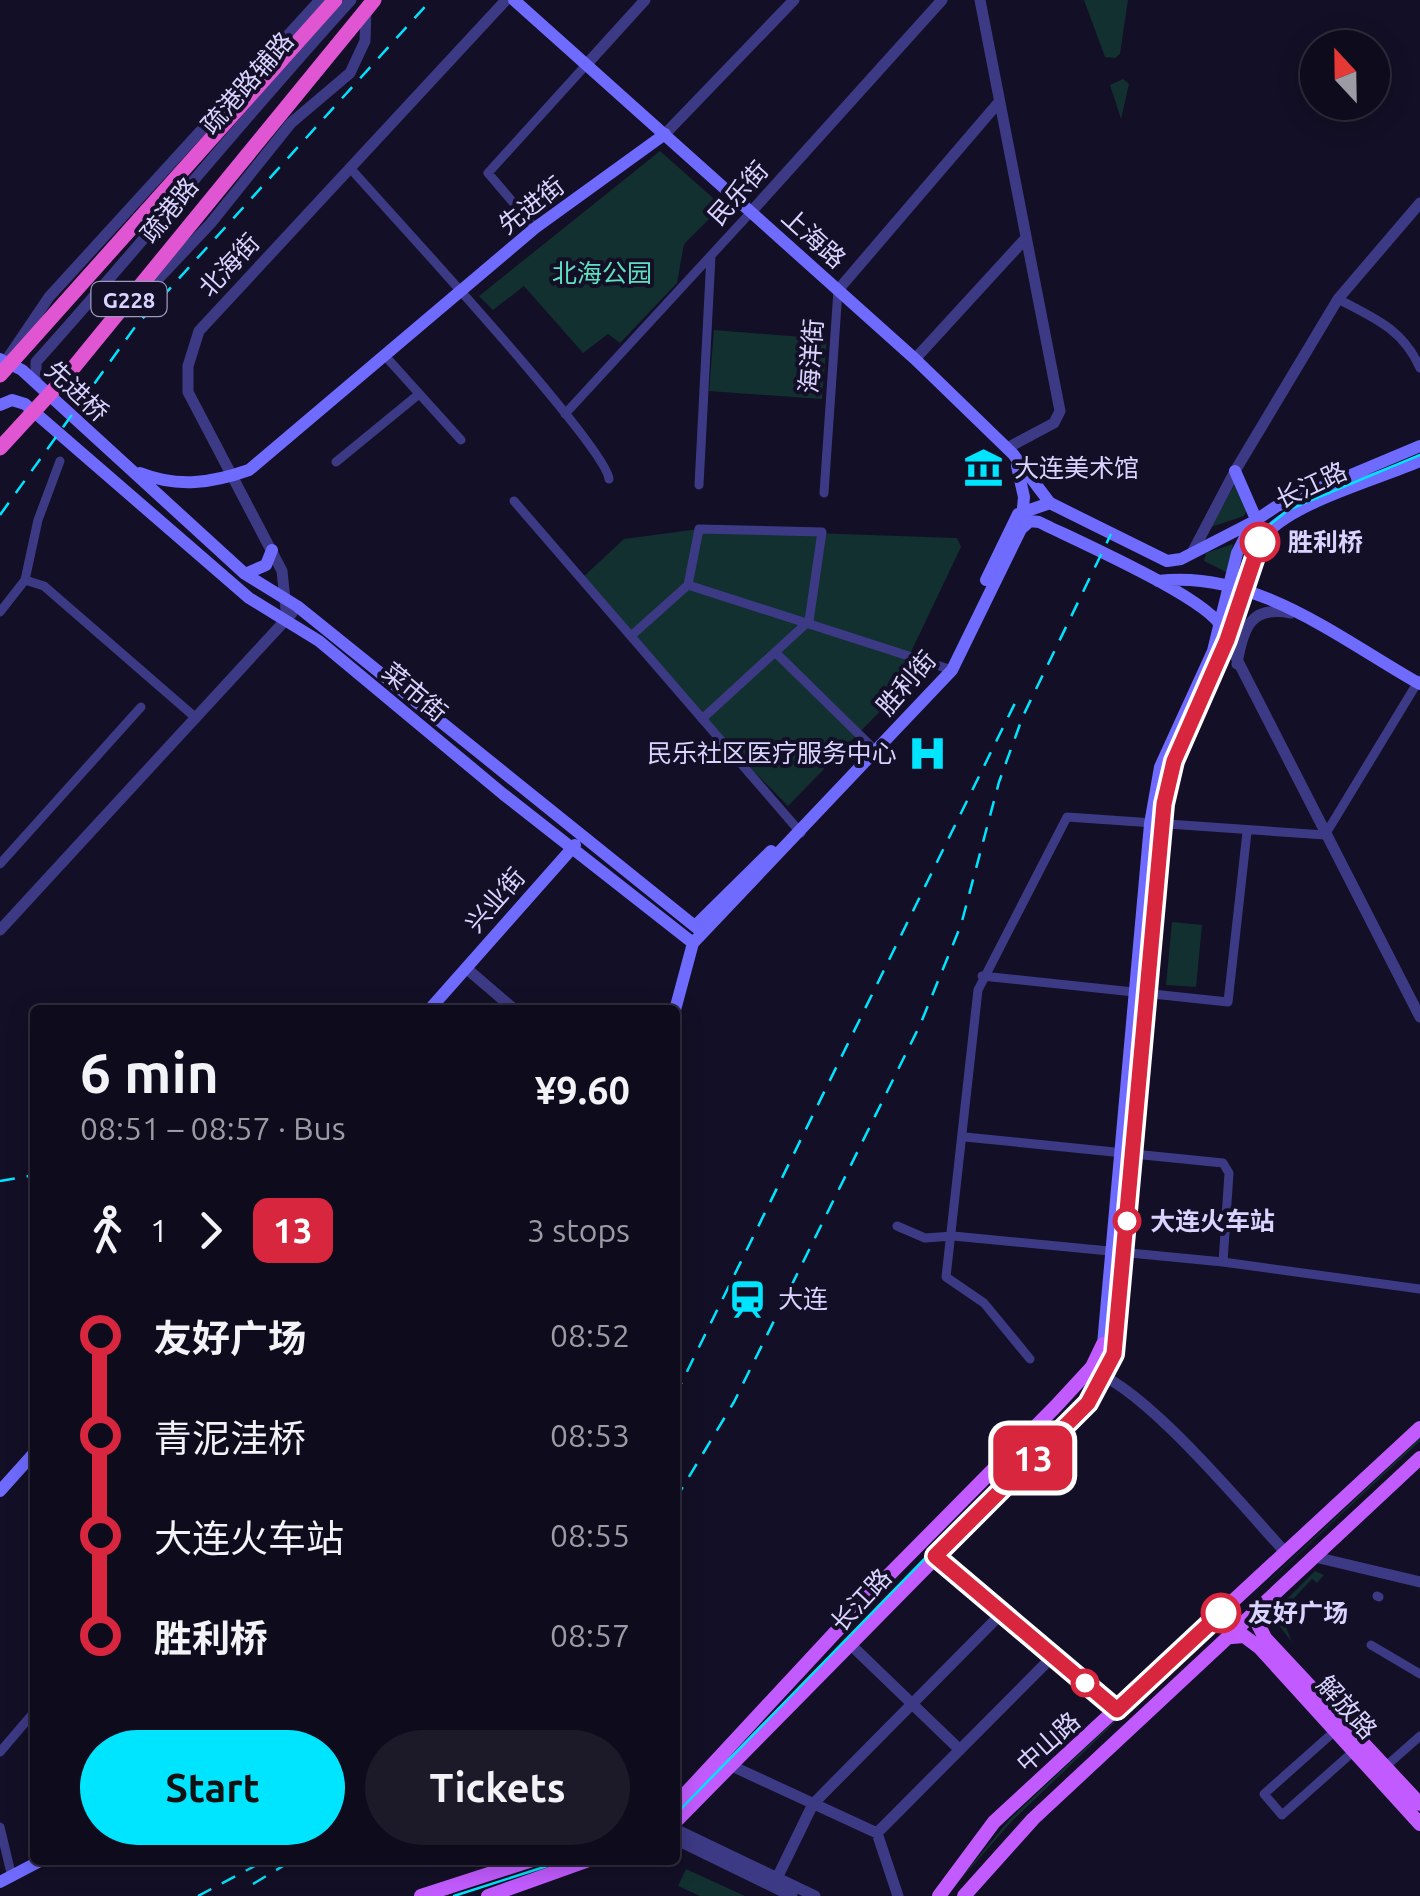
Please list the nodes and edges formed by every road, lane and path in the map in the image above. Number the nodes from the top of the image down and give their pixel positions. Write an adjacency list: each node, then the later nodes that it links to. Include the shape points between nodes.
1 (320, 0): 27 (street, 疏港路辅路, via 49,297)
2 (335, 0): 27 (highway, 疏港路 / G228)
3 (351, 0): 28 (street, 疏港路辅路, via 36,362)
4 (370, 0): 26 (highway, 疏港路 / G228); 26 (street, via 365,42 350,72 291,123 185,252)
5 (510, 0): 10 (main road, 上海路); 13 (street, 北海街)
6 (645, 0): 10 (street)
7 (794, 0): 12 (street, 先进街)
8 (942, 0): 15 (street, 民乐街)
9 (980, 0): 11 (street)
10 (586, 64): 12 (main road, 上海路); 16 (street, via 488,173)
11 (999, 102): 17 (street); 19 (street, 海洋街)
12 (665, 134): 15 (main road, 上海路); 16 (main road, 先进街)
13 (351, 169): 20 (street); 51 (street, 北海街, via 198,331 188,366 188,392 201,425)
14 (1420, 204): 21 (street)
15 (751, 212): 18 (street, 民乐街); 19 (main road, 上海路)
16 (535, 228): 20 (main road, 先进街)
17 (1026, 238): 24 (street); 35 (street, via 1060,411)
18 (711, 256): 31 (street, 民乐街); 43 (street)
19 (838, 290): 24 (main road, 上海路); 44 (street, 海洋街)
20 (460, 294): 22 (main road, 先进街); 31 (street)
21 (1338, 299): 25 (street, via 1397,331); 40 (street)
22 (386, 358): 29 (street); 39 (main road, 先进街, via 249,470 217,481 176,483)
23 (0, 359): 28 (main road, 先进桥)
24 (915, 360): 35 (main road, 上海路)
25 (1420, 368)
26 (69, 372): 34 (highway, 疏港路 / G228)
27 (0, 373)
28 (36, 383): 39 (main road, 先进桥)
29 (419, 394): 32 (street); 37 (street)
30 (0, 405): 41 (main road, 先进桥, via 25,404)
31 (566, 414): 42 (street, via 608,467)
32 (461, 440)
33 (1420, 446): 48 (main road, 长江路)
34 (0, 448)
35 (1010, 451): 46 (main road, 上海路); 47 (main road, via 1022,478)
36 (60, 461): 54 (street)
37 (336, 462)
38 (1420, 462): 59 (main road, 长江路, via 1278,523 1256,548)
39 (124, 464): 53 (main road)
40 (1235, 472): 48 (main road); 52 (street)
41 (108, 478): 63 (main road, 菜市街, via 249,598)
42 (609, 479)
43 (699, 485)
44 (824, 493)
45 (512, 498): 66 (street)
46 (1050, 502): 47 (main road); 52 (main road, via 1167,561)
47 (1022, 508): 49 (main road, 胜利街); 70 (main road, 胜利街)
48 (1254, 520): 50 (main road); 57 (main road, 长江路)
49 (1021, 529): 56 (main road, via 1039,522); 70 (main road, 胜利街)
50 (1216, 540): 52 (main road); 55 (main road, via 1195,561)
51 (272, 550): 53 (main road, via 266,564); 60 (street, 北海街)
52 (1192, 553)
53 (245, 574): 60 (main road)
54 (25, 580): 61 (street); 73 (street, via 44,586)
55 (1209, 581): 56 (main road); 57 (main road)
56 (1158, 582): 65 (main road)
57 (1229, 584): 59 (main road); 65 (main road, 长江路)
58 (688, 585): 64 (street); 64 (street, via 699,529 822,532); 66 (street)
59 (1244, 588): 62 (main road); 67 (main road, 长江路)
60 (292, 602): 63 (street, 北海街); 81 (main road)
61 (0, 612)
62 (1301, 615): 69 (street, via 1255,614); 71 (main road)
63 (288, 619): 73 (street); 80 (main road, 菜市街)
64 (810, 621): 68 (street); 70 (street)
65 (1220, 622): 67 (main road); 76 (main road, 长江路, via 1213,652 1160,767)
66 (631, 636): 74 (street)
67 (1227, 640): 69 (street); 76 (main road, 长江路, via 1174,761)
68 (776, 653): 74 (street); 75 (street)
69 (1237, 664): 79 (street)
70 (948, 669): 75 (main road, 胜利街)
71 (1419, 681): 79 (street)
72 (140, 707): 82 (street)
73 (196, 718): 83 (street)
74 (702, 719): 77 (street)
75 (873, 749): 77 (main road, 胜利街)
76 (1156, 825): 78 (street); 86 (street, via 1068,817); 87 (main road, 长江路)
77 (799, 830): 84 (main road, 胜利街)
78 (1247, 832): 79 (street); 87 (street, via 1228,1002)
79 (1325, 835): 91 (street)
80 (570, 848): 81 (main road, via 580,842); 84 (main road, 菜市街); 85 (main road, 兴业街)
81 (604, 850): 84 (main road)
82 (0, 864)
83 (0, 930)
84 (697, 934): 90 (main road)
85 (466, 968): 88 (main road, 兴业街); 89 (street)
86 (982, 976): 87 (street); 92 (street)
87 (1141, 993): 93 (main road, 长江路)
88 (433, 1005)
89 (508, 1005)
90 (676, 1005)
91 (1420, 1018)
92 (965, 1137): 93 (street); 95 (street)
93 (1128, 1155): 96 (main road, 长江路); 97 (street, via 1228,1166)
94 (897, 1226): 95 (street, via 925,1238)
95 (953, 1236): 96 (street); 100 (street, via 946,1277 984,1303)
96 (1118, 1253): 97 (street); 99 (main road, 长江路)
97 (1223, 1262): 98 (street)
98 (1420, 1288)
99 (1110, 1342): 101 (main road, 长江路); 102 (main road, 长江路)
100 (1030, 1359)
101 (1088, 1370): 102 (street); 128 (main road, 长江路)
102 (1106, 1376): 107 (street, via 1178,1436); 108 (main road, 长江路, via 1076,1416)
103 (1420, 1428): 107 (main road, 中山路)
104 (30, 1458): 106 (main road)
105 (1420, 1458): 109 (main road, 中山路)
106 (0, 1492)
107 (1286, 1553): 119 (main road, 中山路)
108 (935, 1556): 112 (street); 114 (main road, 长江路)
109 (1315, 1557): 110 (street); 111 (main road, 中山路)
110 (1420, 1582)
111 (1257, 1612): 113 (main road, 中山路); 121 (main road, 解放路, via 1264,1638)
112 (1002, 1613): 116 (street); 118 (street)
113 (1232, 1637): 121 (main road, 解放路, via 1250,1638); 148 (main road, 中山路, via 1033,1819)
114 (850, 1644): 118 (street); 126 (main road, 长江路)
115 (1371, 1646): 117 (street)
116 (1053, 1656): 119 (street); 123 (street)
117 (1420, 1674)
118 (912, 1704): 123 (street); 129 (street)
119 (1117, 1710): 147 (main road, 中山路, via 994,1822)
120 (30, 1722): 125 (street)
121 (1341, 1726): 124 (main road, 解放路); 124 (street, via 1264,1794 1282,1815); 127 (main road, 解放路)
122 (1420, 1736): 127 (street)
123 (960, 1750): 135 (street)
124 (1355, 1750): 132 (main road, 解放路)
125 (0, 1752)
126 (734, 1766): 129 (street); 131 (main road, 长江路)
127 (1386, 1767): 130 (main road, 解放路)
128 (680, 1800)
129 (813, 1804): 135 (street); 140 (street)
130 (1420, 1804)
131 (680, 1820)
132 (1420, 1824)
133 (0, 1826): 141 (street)
134 (680, 1828): 140 (street)
135 (876, 1833): 146 (street)
136 (680, 1844): 144 (street)
137 (33, 1865): 141 (main road)
138 (516, 1865): 142 (main road)
139 (575, 1865): 143 (main road)
140 (777, 1878): 145 (street)
141 (6, 1880)
142 (420, 1896)
143 (488, 1896)
144 (792, 1896)
145 (815, 1896)
146 (898, 1896)
147 (938, 1896)
148 (964, 1896)

